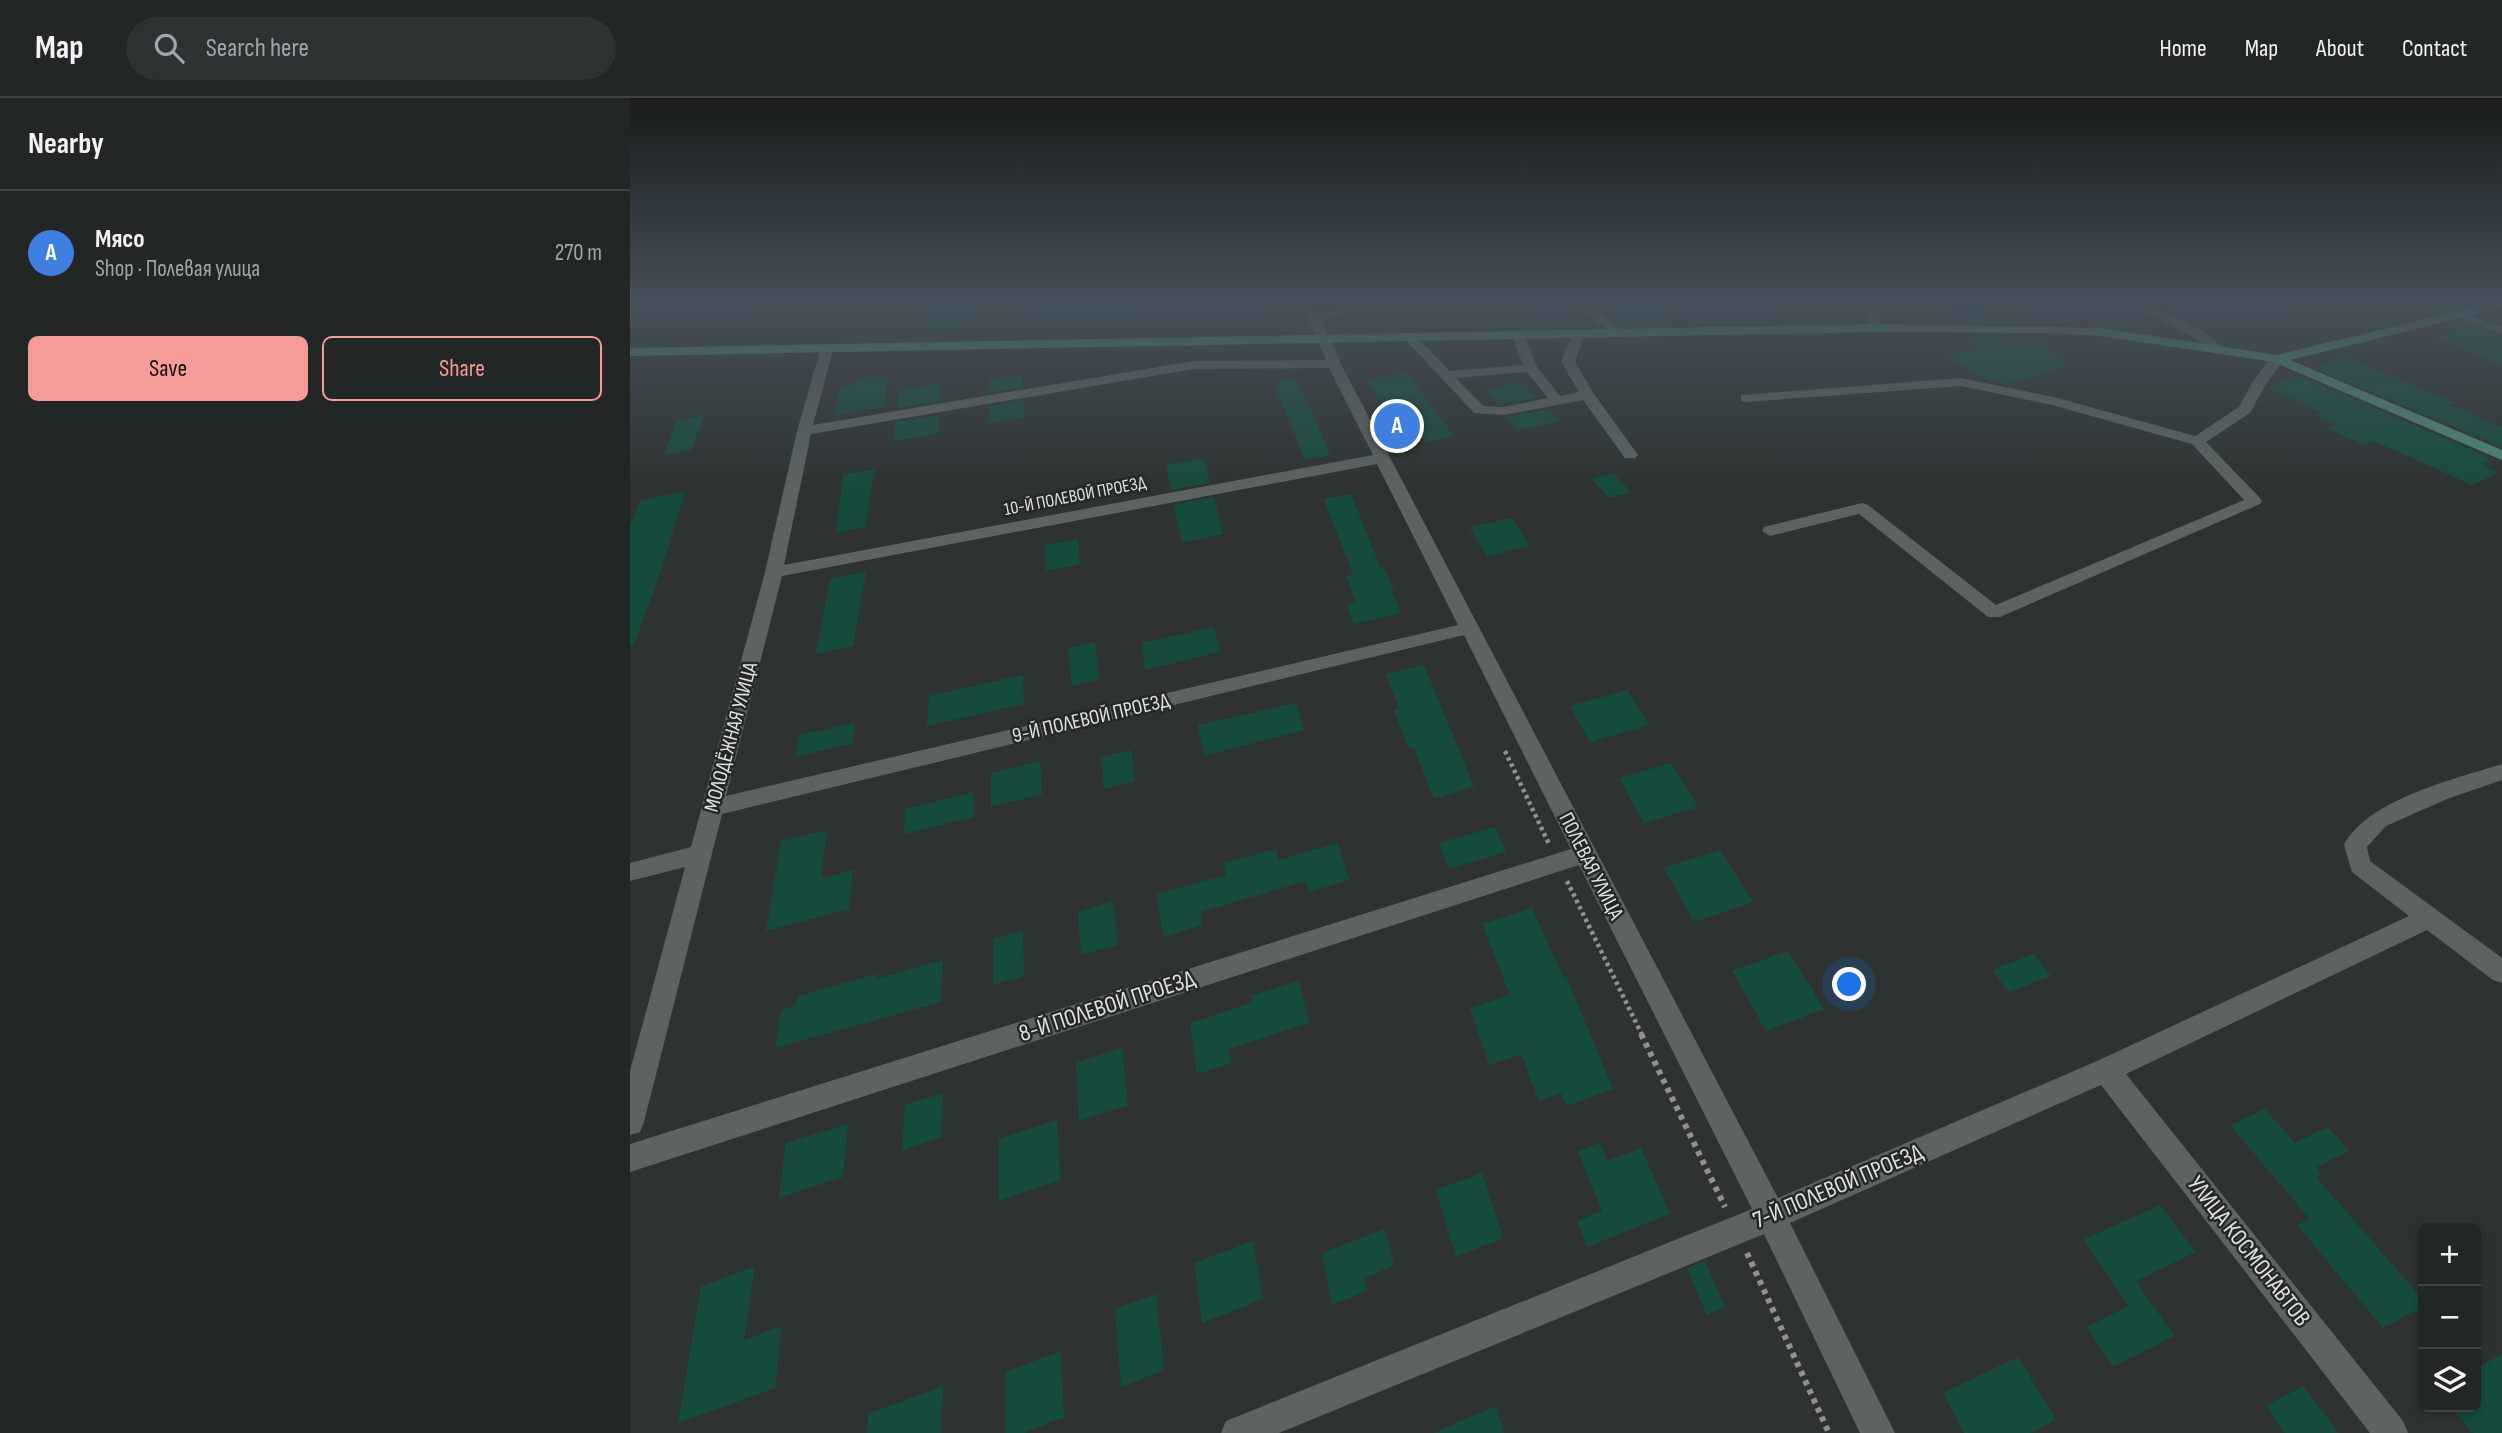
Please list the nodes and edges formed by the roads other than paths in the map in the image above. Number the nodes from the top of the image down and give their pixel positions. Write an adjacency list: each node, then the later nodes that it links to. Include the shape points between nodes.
1 (822, 364): 14 (street, МОЛОДЁЖНАЯ УЛИЦА)
2 (1292, 364): 14 (street, via 1194,365)
3 (1334, 364): 18 (street, ПОЛЕВАЯ УЛИЦА)
4 (1434, 364): 10 (street)
5 (1530, 364): 9 (street)
6 (1569, 364): 11 (street)
7 (2273, 364): 15 (street, via 2245,410)
8 (2289, 364): 17 (main road)
9 (1531, 368): 10 (street); 13 (street)
10 (1444, 375): 13 (street, via 1479,410 1504,411)
11 (1587, 395): 13 (street); 16 (street)
12 (1746, 398): 15 (street, via 1961,382 2054,401)
13 (1557, 401)
14 (804, 431): 20 (street, МОЛОДЁЖНАЯ УЛИЦА)
15 (2197, 441): 19 (street, via 2254,501 1994,613 1862,508)
16 (1630, 455)
17 (2502, 455)
18 (1383, 458): 20 (street, 10-Й ПОЛЕВОЙ ПРОЕЗД); 21 (street, ПОЛЕВАЯ УЛИЦА)
19 (1770, 531)
20 (774, 572): 23 (street, МОЛОДЁЖНАЯ УЛИЦА)
21 (1470, 628): 23 (street, 9-Й ПОЛЕВОЙ ПРОЕЗД); 25 (street, ПОЛЕВАЯ УЛИЦА)
22 (2502, 772): 27 (street, via 2378,820 2355,845 2360,866)
23 (712, 808): 24 (street, МОЛОДЁЖНАЯ УЛИЦА)
24 (700, 854): 26 (street); 30 (street, МОЛОДЁЖНАЯ УЛИЦА)
25 (1585, 854): 31 (street, 8-Й ПОЛЕВОЙ ПРОЕЗД); 32 (street, ПОЛЕВАЯ УЛИЦА)
26 (630, 872)
27 (2428, 918): 28 (street); 29 (street, 7-Й ПОЛЕВОЙ ПРОЕЗД)
28 (2502, 972)
29 (2106, 1070): 32 (street, 7-Й ПОЛЕВОЙ ПРОЕЗД); 35 (street, УЛИЦА КОСМОНАВТОВ)
30 (630, 1122)
31 (630, 1158)
32 (1771, 1216): 33 (street, 7-Й ПОЛЕВОЙ ПРОЕЗД); 34 (street, ПОЛЕВАЯ УЛИЦА)
33 (1238, 1433)
34 (1878, 1433)
35 (2391, 1433)

